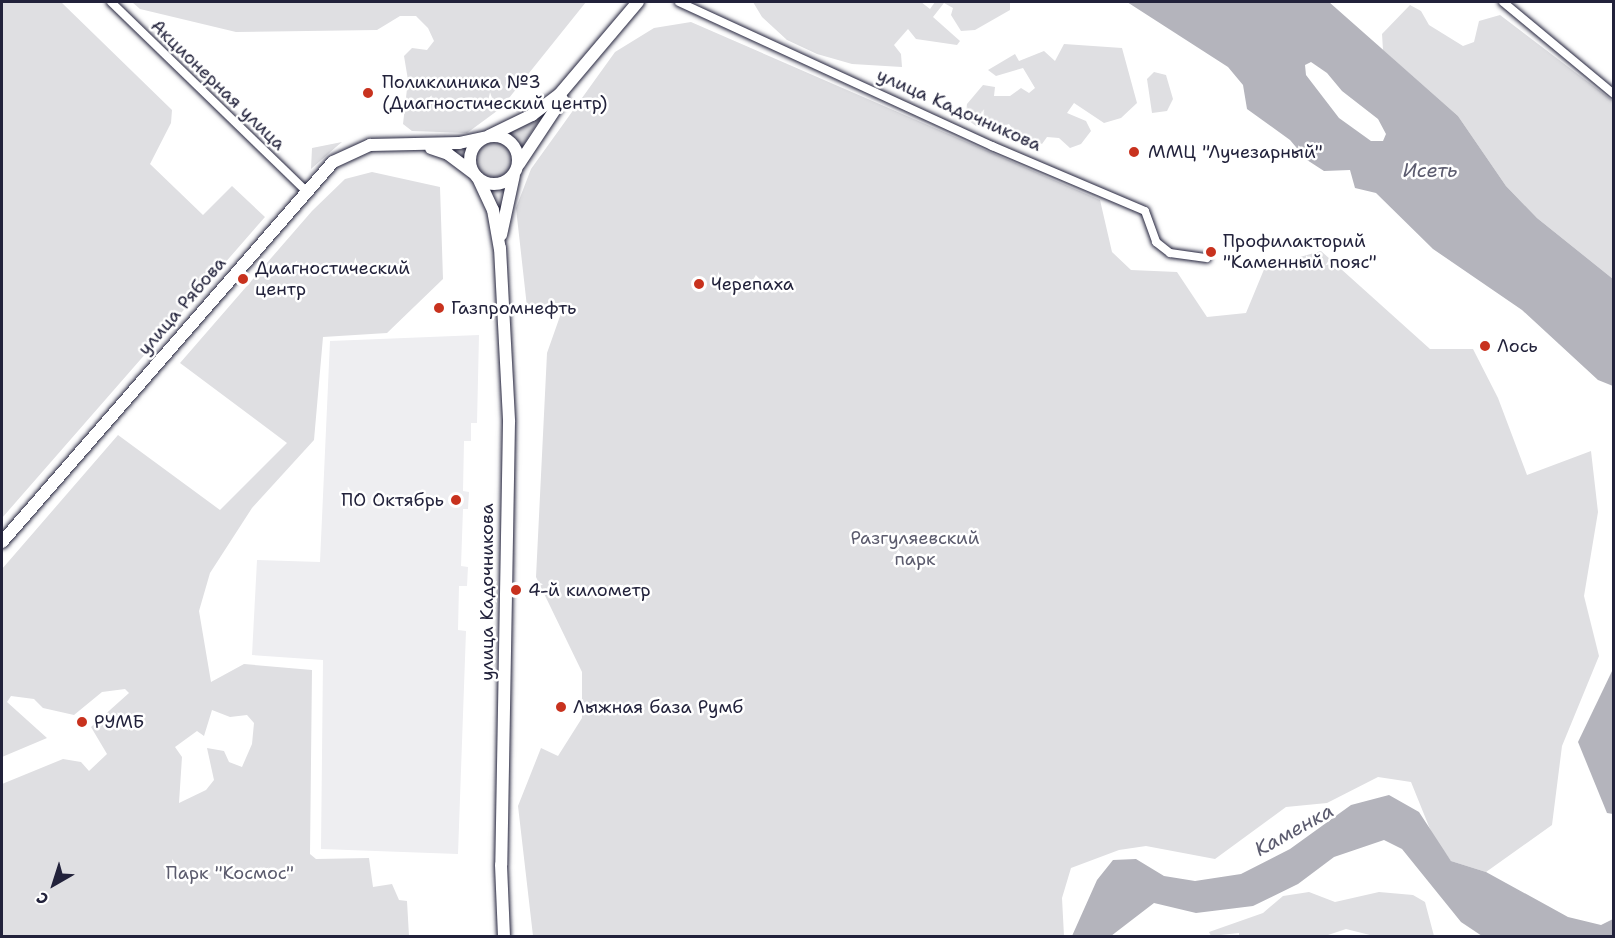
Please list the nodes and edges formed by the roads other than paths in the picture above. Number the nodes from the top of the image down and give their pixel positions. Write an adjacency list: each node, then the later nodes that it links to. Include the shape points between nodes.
1 (111, 2): 11 (street, Акционерная улица)
2 (638, 2): 5 (main road)
3 (679, 2): 13 (street, улица Кадочникова, via 992,146 1145,211 1156,242 1170,253)
4 (1503, 2): 6 (street)
5 (577, 78): 7 (main road, via 546,106); 9 (main road)
6 (1614, 94)
7 (486, 137): 8 (main road); 9 (main road, via 511,142); 10 (main road, via 470,157)
8 (418, 145): 10 (main road, via 448,154); 11 (main road, улица Рябова, via 353,150 333,162)
9 (517, 169): 10 (main road, via 500,184); 12 (main road)
10 (476, 176): 12 (main road, via 493,210)
11 (305, 190): 14 (main road, улица Рябова)
12 (500, 248): 15 (main road, улица Кадочникова, via 509,422 501,865)
13 (1207, 258)
14 (2, 542)
15 (504, 936)

